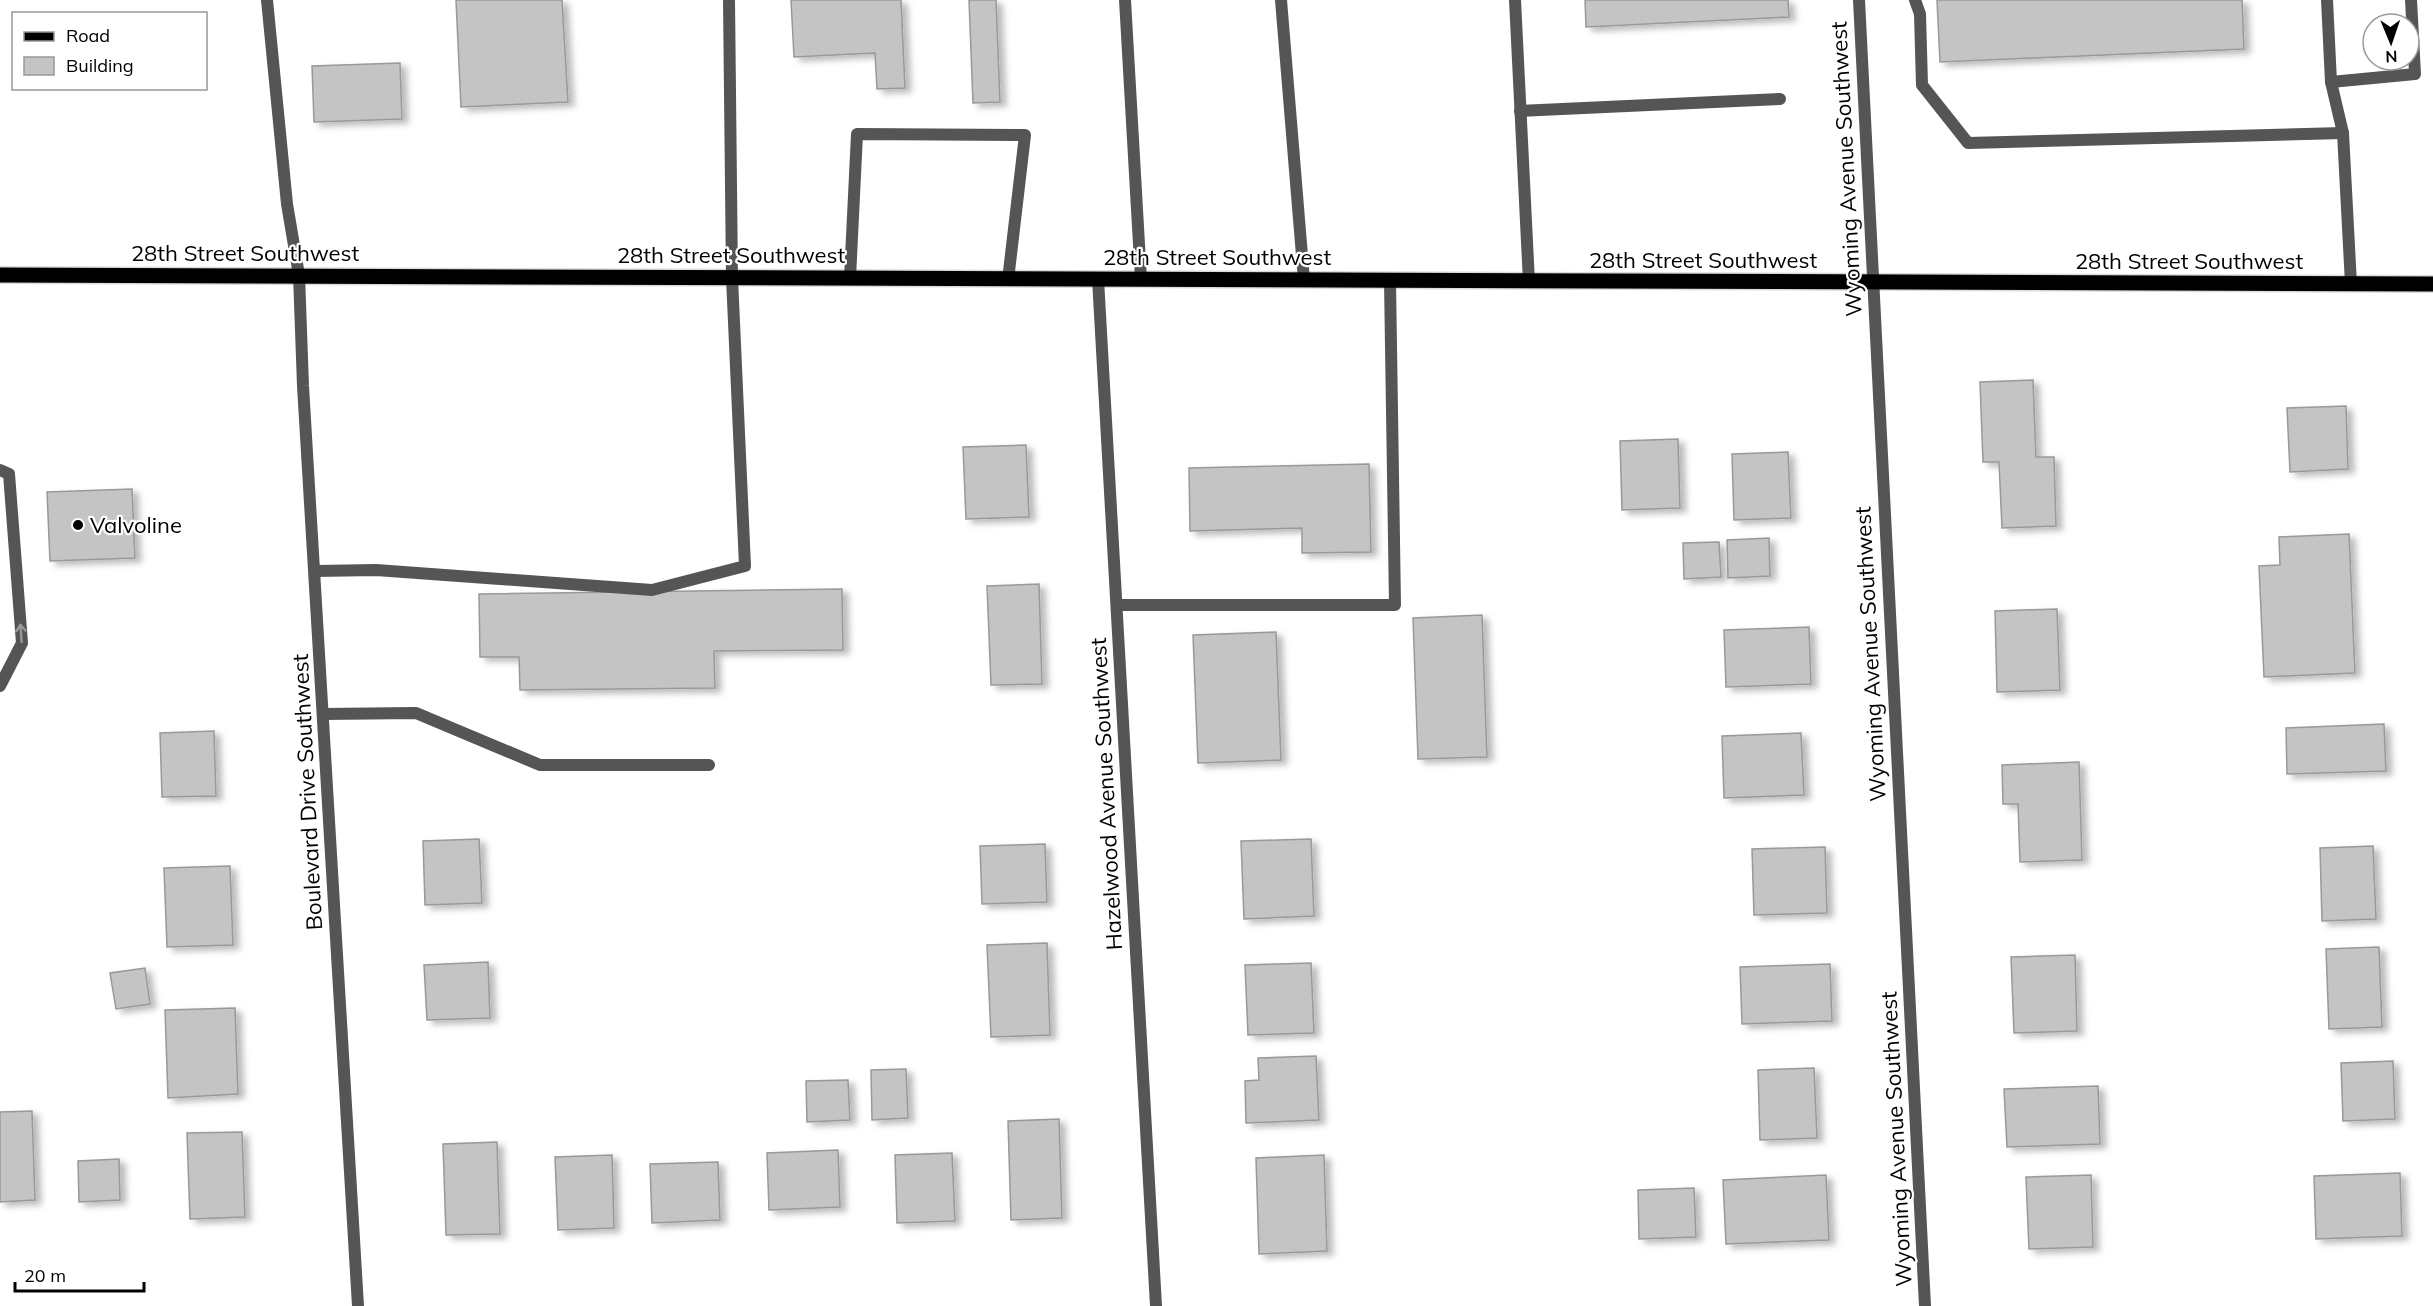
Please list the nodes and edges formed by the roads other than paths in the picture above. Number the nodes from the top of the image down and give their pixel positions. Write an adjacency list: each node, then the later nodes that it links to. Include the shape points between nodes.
1 (267, 0): 16 (street, Boulevard Drive Southwest, via 287,204)
2 (729, 0): 17 (street)
3 (1125, 0): 4 (street); 20 (street)
4 (1133, 0)
5 (1281, 0): 22 (street)
6 (1515, 0): 13 (street)
7 (1858, 0): 25 (street, Wyoming Avenue Southwest)
8 (1915, 0): 14 (street, via 1920,14 1922,85 1968,143)
9 (2327, 0): 11 (street)
10 (2411, 0): 11 (street, via 2415,74)
11 (2331, 82): 14 (street)
12 (1780, 99): 13 (street)
13 (1520, 111): 24 (street)
14 (2343, 133): 26 (street)
15 (0, 275): 16 (main road, 28th Street Southwest)
16 (299, 275): 17 (main road, 28th Street Southwest); 29 (street, Boulevard Drive Southwest)
17 (732, 278): 18 (main road, 28th Street Southwest); 29 (street, via 745,566 652,590 376,570)
18 (850, 278): 21 (main road, 28th Street Southwest); 21 (street, via 857,134 1025,135)
19 (1098, 279): 20 (main road, 28th Street Southwest); 21 (main road, 28th Street Southwest); 30 (street, Hazelwood Avenue Southwest)
20 (1141, 279): 22 (main road, 28th Street Southwest)
21 (1008, 280)
22 (1304, 280): 23 (main road, 28th Street Southwest)
23 (1390, 281): 24 (main road, 28th Street Southwest); 30 (street, via 1395,604)
24 (1529, 282): 25 (main road, 28th Street Southwest)
25 (1872, 283): 26 (main road, 28th Street Southwest); 36 (street, Wyoming Avenue Southwest)
26 (2351, 284): 27 (main road, 28th Street Southwest)
27 (2433, 284)
28 (0, 470): 31 (street, one-way to 28, via 22,643 9,474)
29 (315, 571): 32 (street, Boulevard Drive Southwest)
30 (1117, 605): 35 (street, Hazelwood Avenue Southwest)
31 (0, 686)
32 (323, 714): 33 (street, via 416,713 540,765); 34 (street, Boulevard Drive Southwest)
33 (709, 765)
34 (358, 1306)
35 (1156, 1306)
36 (1925, 1306)

